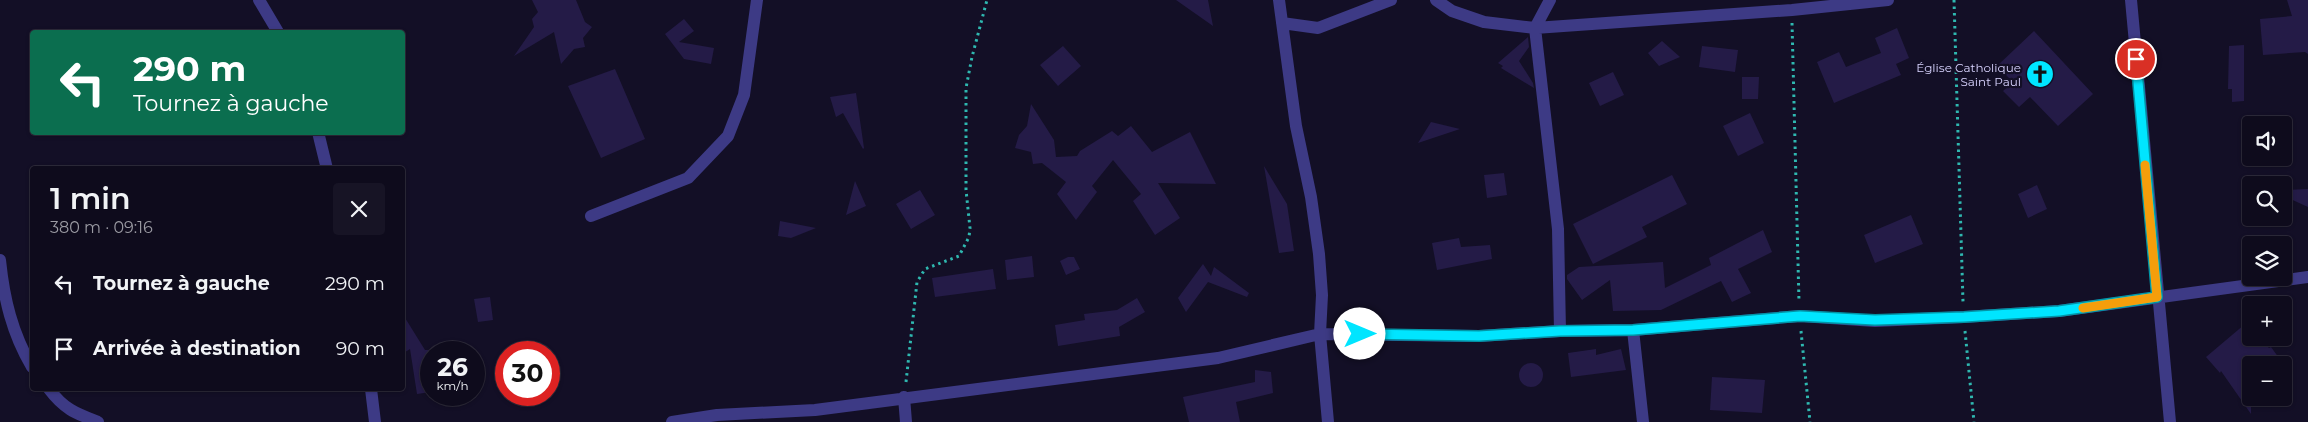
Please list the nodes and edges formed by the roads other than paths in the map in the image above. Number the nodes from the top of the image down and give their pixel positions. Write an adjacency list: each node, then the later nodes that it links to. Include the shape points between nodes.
1 (259, 0): 11 (street)
2 (757, 0): 14 (street, via 744,95 728,136 688,178)
3 (1279, 0): 9 (street)
4 (1391, 0): 9 (street, via 1318,28)
5 (1436, 0): 10 (street, via 1452,11 1484,22)
6 (1550, 0): 10 (street)
7 (1888, 0): 10 (street)
8 (2131, 0): 17 (street)
9 (1282, 23): 20 (street, via 1319,254)
10 (1535, 28): 19 (street, via 1558,229)
11 (277, 30)
12 (319, 135): 13 (street)
13 (326, 166)
14 (591, 216)
15 (0, 260): 21 (street, via 11,323)
16 (2308, 276): 17 (street)
17 (2157, 297): 18 (street, via 2059,311 1964,317 1875,320 1800,316); 32 (street)
18 (1633, 330): 19 (street); 31 (street)
19 (1560, 331): 20 (street, via 1479,336)
20 (1320, 334): 24 (street, via 1218,358); 30 (street)
21 (30, 363)
22 (50, 391): 26 (street, via 72,412)
23 (371, 391): 27 (street)
24 (904, 397): 25 (street); 29 (street)
25 (718, 419): 28 (street)
26 (98, 422)
27 (375, 422)
28 (672, 422)
29 (906, 422)
30 (1328, 422)
31 (1643, 422)
32 (2170, 422)

